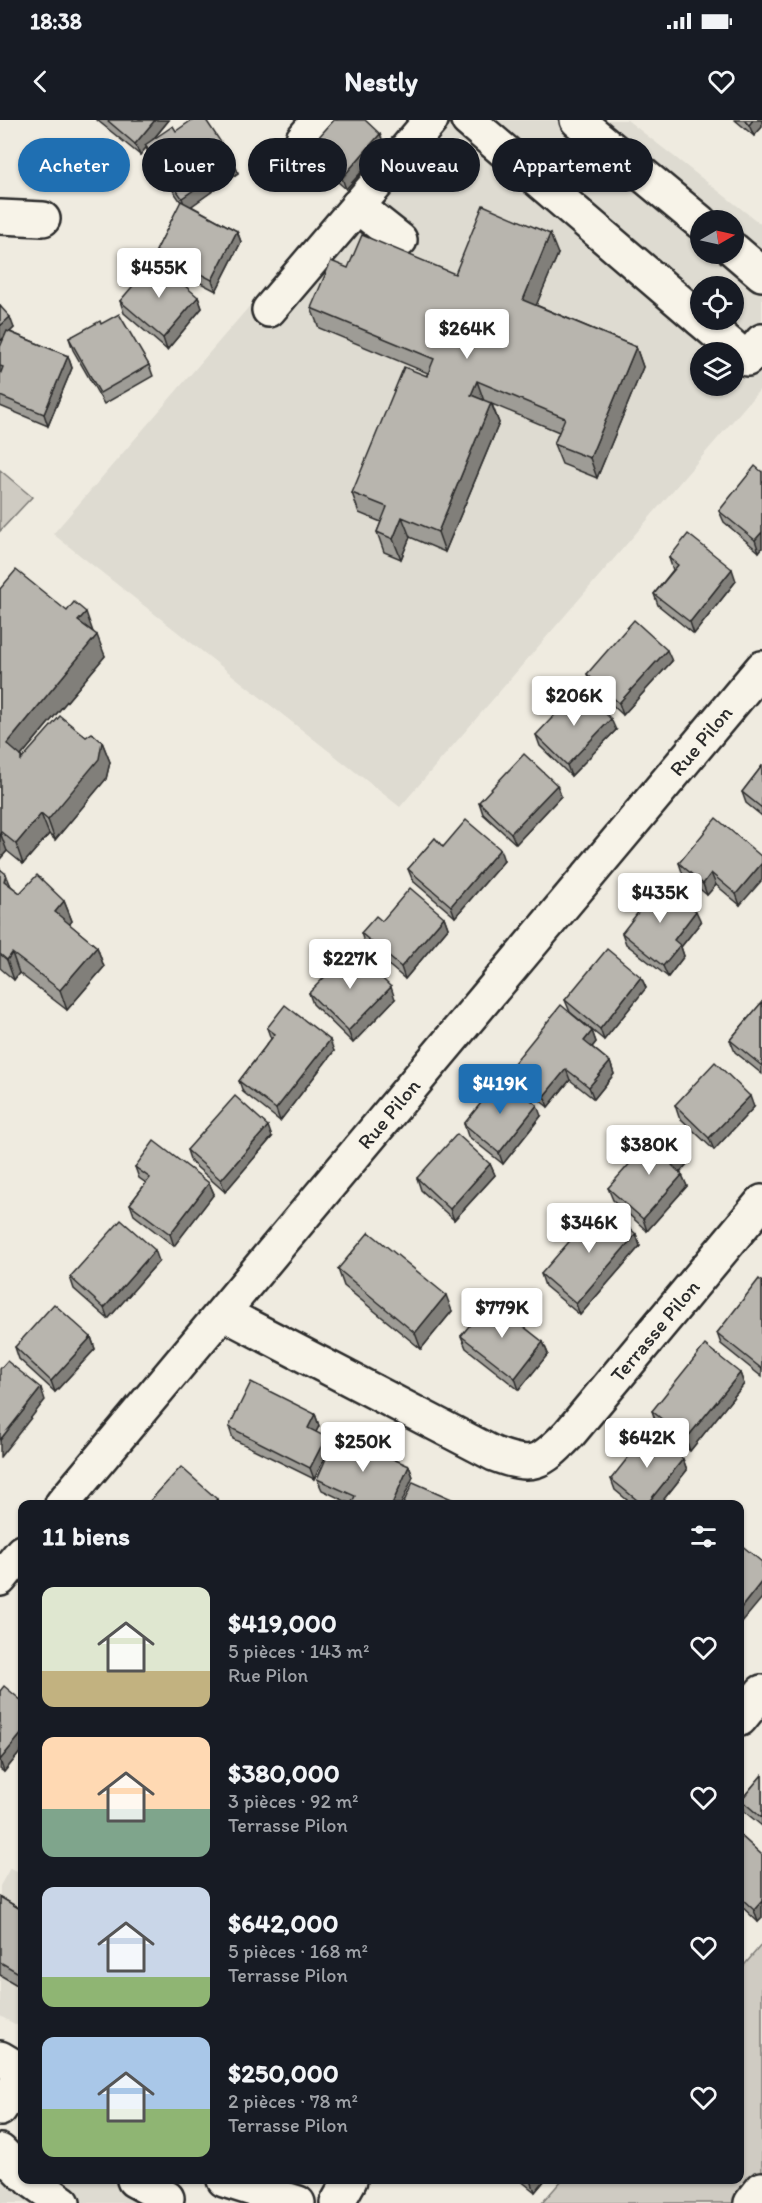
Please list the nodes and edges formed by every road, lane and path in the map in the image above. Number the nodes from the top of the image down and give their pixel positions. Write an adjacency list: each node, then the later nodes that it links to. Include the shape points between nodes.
1 (430, 120): 4 (street)
2 (468, 120): 12 (street)
3 (577, 120): 5 (street)
4 (357, 206): 8 (street); 11 (street)
5 (690, 214)
6 (0, 217): 7 (street)
7 (43, 219)
8 (400, 240)
9 (744, 258): 10 (street)
10 (762, 273)
11 (269, 310)
12 (690, 310)
13 (714, 330): 14 (street, via 747,359)
14 (762, 341)
15 (762, 668): 17 (street, Rue Pilon)
16 (762, 1202): 17 (street, Terrasse Pilon, via 569,1434 539,1461 518,1463 494,1454)
17 (223, 1312): 18 (street, Rue Pilon)
18 (65, 1500)
19 (18, 1557): 20 (street)
20 (0, 1579)
21 (762, 1692): 22 (street)
22 (744, 1714)
23 (0, 2058): 24 (street)
24 (18, 2069)
25 (18, 2082): 26 (street)
26 (0, 2109)
27 (0, 2151): 28 (street)
28 (18, 2169)
29 (144, 2184): 33 (street)
30 (237, 2184): 34 (street)
31 (348, 2184): 35 (street)
32 (762, 2189): 36 (street)
33 (169, 2194)
34 (298, 2203)
35 (337, 2203)
36 (751, 2203)

